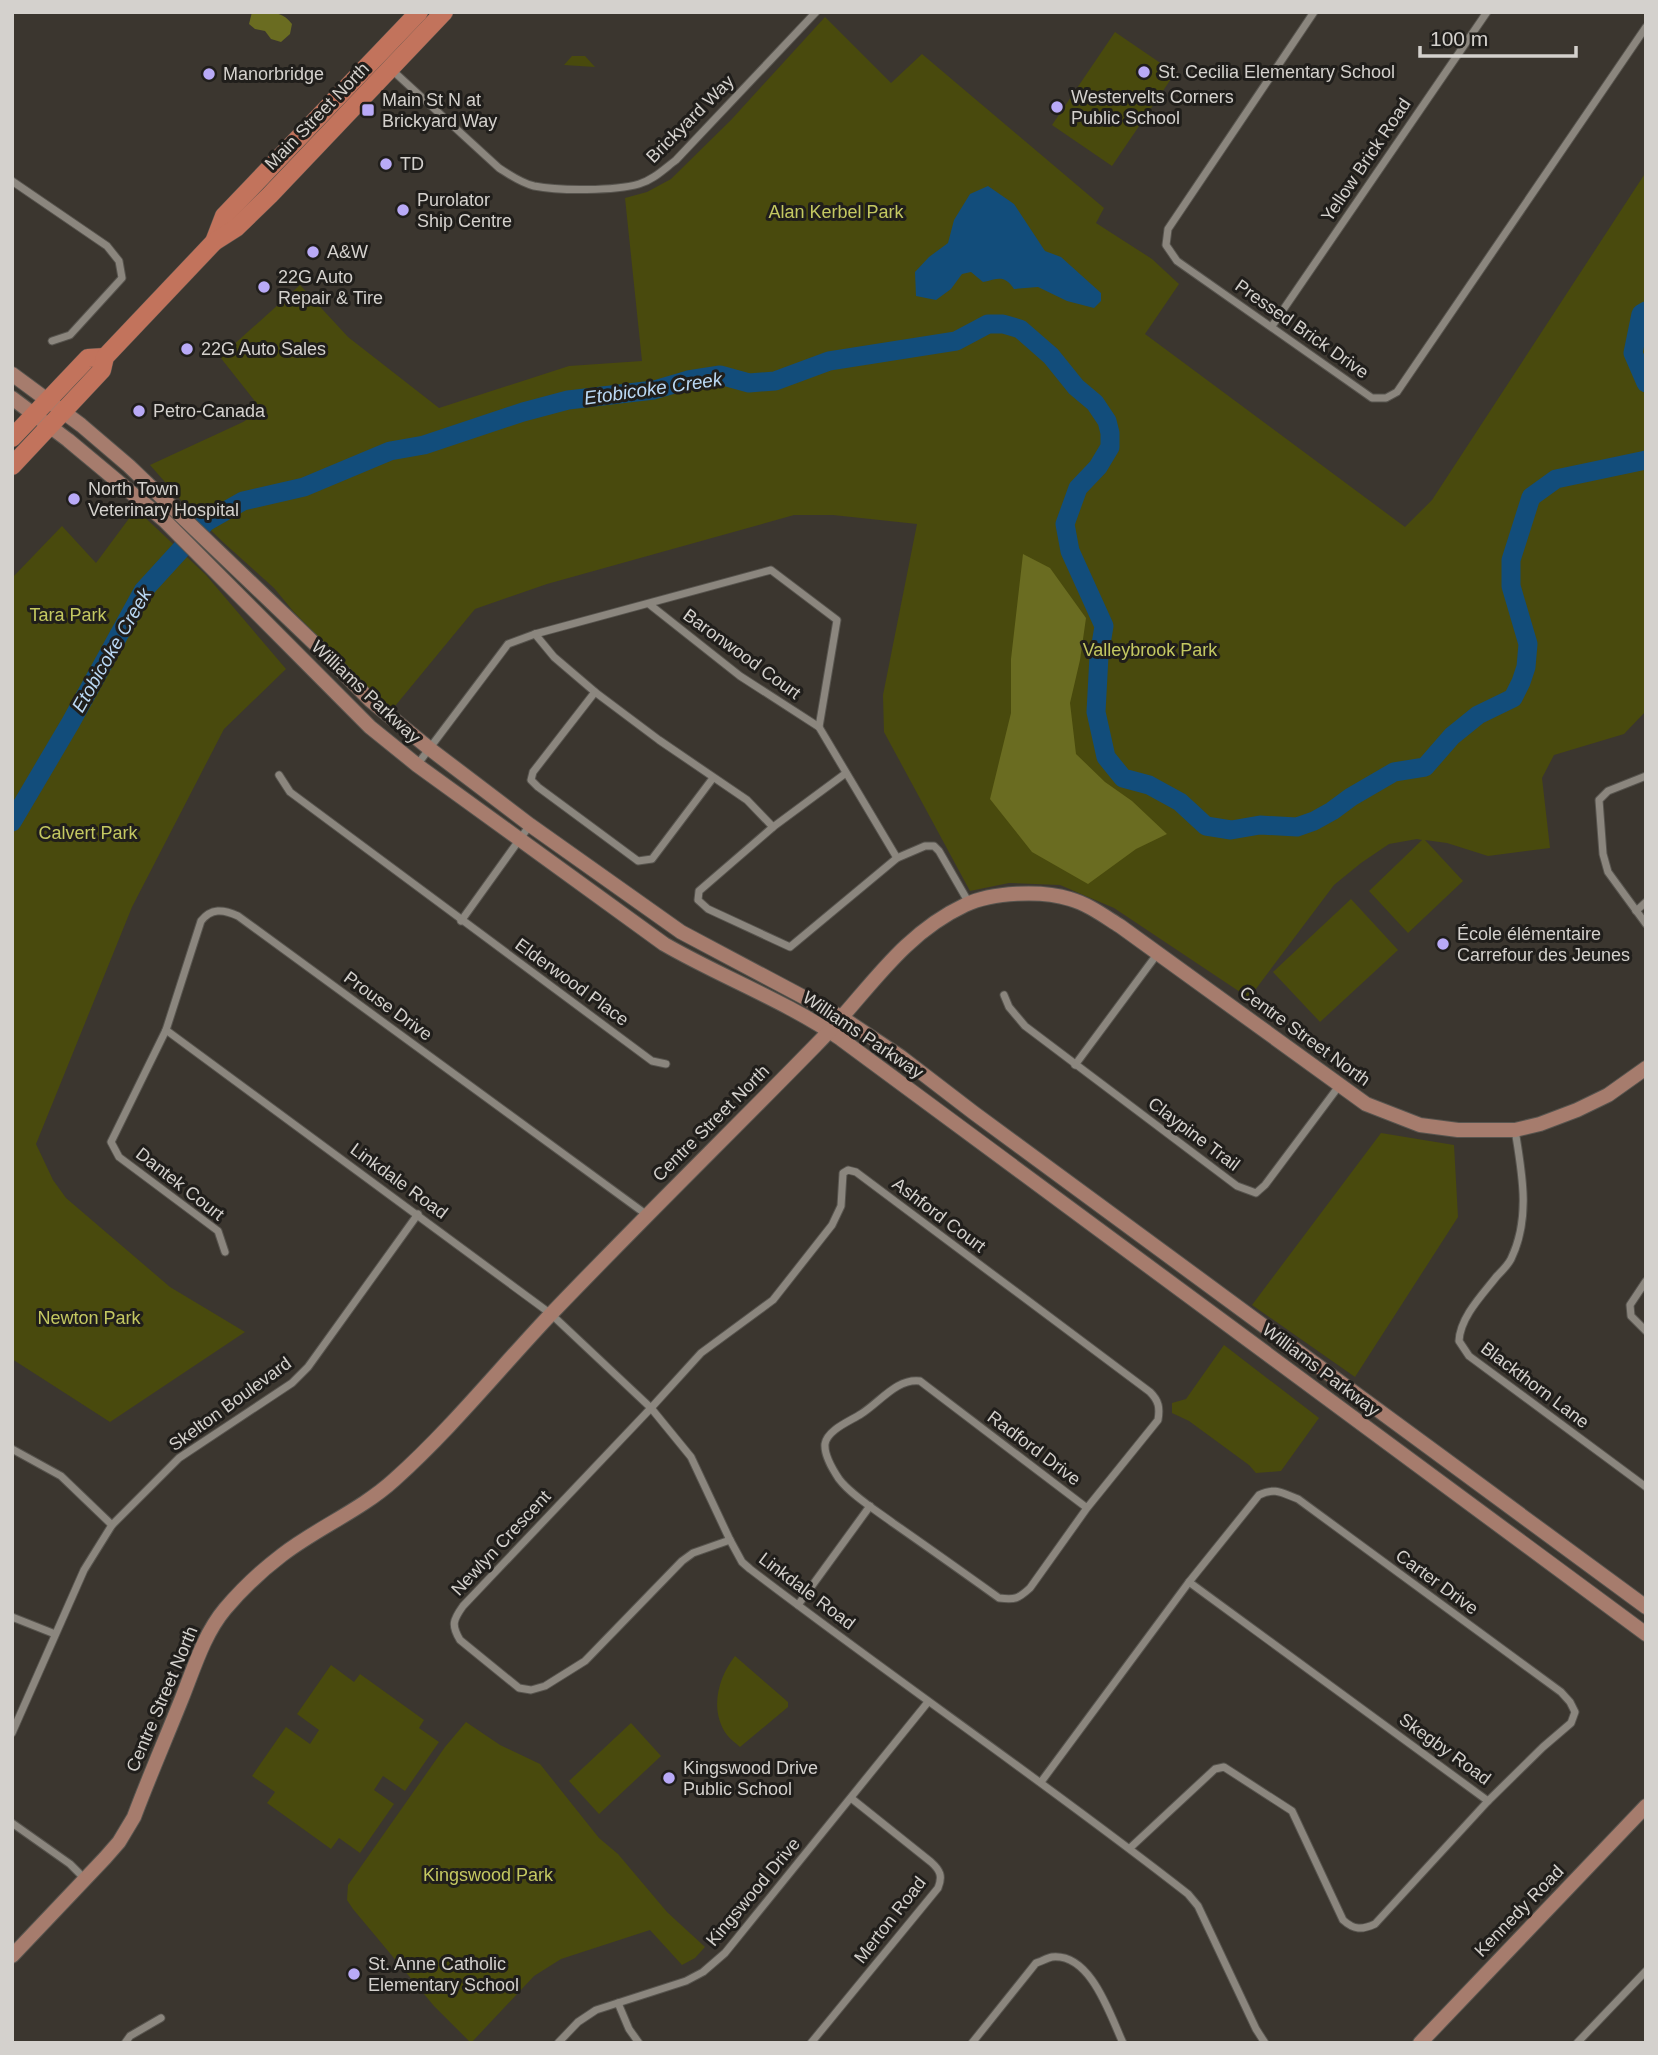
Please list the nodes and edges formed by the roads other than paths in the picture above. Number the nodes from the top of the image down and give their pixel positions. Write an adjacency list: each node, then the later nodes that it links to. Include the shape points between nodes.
1 (419, 12): 9 (main road, Main Street North, via 224,216)
2 (444, 12): 7 (main road, Main Street North)
3 (816, 12): 7 (street, Brickyard Way, via 676,160 640,184 618,187 554,188 516,179 499,169)
4 (1314, 12): 10 (street, Pressed Brick Drive, via 1168,229 1166,245 1177,261)
5 (1487, 12): 10 (street, Yellow Brick Road)
6 (1646, 27): 10 (street, Pressed Brick Drive, via 1397,392 1372,398)
7 (391, 69): 9 (main road, Main Street North, via 236,228)
8 (12, 181): 11 (street, via 107,246 119,261 122,278 69,335)
9 (214, 242): 12 (main road, Main Street North)
10 (1272, 326)
11 (52, 341)
12 (105, 357): 15 (main road, Main Street North, via 88,358); 16 (main road, Main Street North, via 102,370)
13 (12, 374): 15 (main road, Williams Parkway)
14 (12, 398): 17 (main road, Williams Parkway)
15 (48, 401): 16 (main road, Williams Parkway); 17 (main road, Main Street North)
16 (63, 412): 18 (main road, Main Street North); 21 (main road, Williams Parkway, via 178,512)
17 (35, 415): 18 (main road, Williams Parkway); 19 (main road, Main Street North)
18 (50, 427): 20 (main road, Main Street North); 21 (main road, Williams Parkway)
19 (12, 438)
20 (12, 467)
21 (210, 555): 26 (main road, Williams Parkway); 27 (main road, Williams Parkway, via 370,727)
22 (649, 604): 23 (street, Baronwood Court); 25 (street, Baronwood Court, via 740,676); 25 (street, Baronwood Court, via 771,570 837,620)
23 (534, 634): 24 (street); 26 (street, Baronwood Court, via 509,644)
24 (595, 692): 31 (street); 31 (street, via 531,780 638,861 652,859)
25 (819, 727): 28 (street, Baronwood Court)
26 (430, 749): 27 (street, Baronwood Court); 32 (main road, Williams Parkway)
27 (417, 765): 34 (main road, Williams Parkway)
28 (846, 773): 33 (street); 35 (street, Baronwood Court)
29 (279, 775): 39 (street, Elderwood Place, via 290,792)
30 (1646, 776): 38 (street, via 1608,791 1599,800 1602,854 1608,872)
31 (713, 778): 33 (street, via 747,800)
32 (530, 825): 34 (street); 43 (main road, Williams Parkway, via 681,932)
33 (773, 827): 35 (street, via 699,891 698,900 790,947)
34 (520, 839): 39 (street); 45 (main road, Williams Parkway, via 664,943)
35 (897, 858): 37 (street, via 934,846)
36 (1646, 902): 38 (street)
37 (970, 903): 41 (main road, Centre Street North, via 1031,894 1067,898 1110,919); 43 (main road, Centre Street North, via 937,919 908,943)
38 (1636, 911): 40 (street)
39 (461, 920): 46 (street, Elderwood Place, via 652,1061)
40 (1646, 924)
41 (1158, 953): 47 (street); 49 (main road, Centre Street North)
42 (1004, 995): 47 (street, Claypine Trail, via 1025,1026)
43 (842, 1017): 45 (main road, Centre Street North); 66 (main road, Williams Parkway)
44 (166, 1030): 51 (street, Linkdale Road); 52 (street, Prouse Drive, via 201,921 207,913 229,911); 53 (street, Dantek Court, via 111,1142 119,1157 218,1231)
45 (830, 1031): 52 (main road, Centre Street North); 69 (main road, Williams Parkway)
46 (666, 1064)
47 (1075, 1065): 49 (street, Claypine Trail, via 1237,1186 1256,1193)
48 (1646, 1068): 50 (main road, Centre Street North, via 1577,1110)
49 (1339, 1086): 50 (main road, Centre Street North, via 1366,1104 1420,1125)
50 (1515, 1130): 59 (street, Blackthorn Lane, via 1524,1203 1516,1245 1510,1261 1462,1324 1459,1341 1469,1356)
51 (418, 1214): 55 (street, Linkdale Road); 62 (street, Skelton Boulevard, via 292,1383 179,1458)
52 (647, 1215): 55 (main road, Centre Street North)
53 (225, 1252)
54 (1646, 1281): 56 (street, via 1630,1305 1631,1316)
55 (551, 1314): 57 (street, Linkdale Road); 78 (main road, Centre Street North, via 392,1482 283,1554 222,1612 204,1642 134,1817)
56 (1646, 1331)
57 (651, 1408): 61 (street, Ashford Court, via 701,1353 773,1300 832,1225 841,1206 843,1173 848,1170 1156,1398 1158,1420); 63 (street, Linkdale Road, via 691,1457); 63 (street, Newlyn Crescent, via 463,1606 455,1617 454,1629 460,1640 519,1688 545,1686 585,1661 682,1561)
58 (12, 1449): 62 (street, via 61,1476)
59 (1646, 1487)
60 (870, 1506): 61 (street, Radford Drive, via 999,1598 1010,1600 1030,1588); 61 (street, Radford Drive, via 840,1480 827,1457 825,1442 831,1433 911,1380 920,1381); 65 (street)
61 (1087, 1508)
62 (112, 1525): 68 (street, Skelton Boulevard, via 83,1570)
63 (730, 1540): 65 (street, Linkdale Road, via 742,1562)
64 (1189, 1582): 72 (street); 74 (street, Skegby Road); 74 (street, Carter Drive, via 1259,1495 1269,1490 1298,1499 1570,1702 1575,1712 1571,1723)
65 (798, 1605): 70 (street, Linkdale Road)
66 (1646, 1607)
67 (12, 1617): 68 (street)
68 (55, 1634): 71 (street, Skelton Boulevard)
69 (1646, 1634)
70 (928, 1702): 72 (street, Linkdale Road); 73 (street, Kingswood Drive)
71 (12, 1733)
72 (1041, 1782): 77 (street, Linkdale Road)
73 (851, 1798): 81 (street, Kingswood Drive, via 726,1953 686,1981); 86 (street, Merton Road, via 939,1869 941,1880)
74 (1489, 1801): 77 (street, Skegby Road, via 1375,1924 1364,1929 1352,1928 1343,1920 1292,1811 1224,1768 1215,1769)
75 (1646, 1807): 90 (main road, Kennedy Road)
76 (12, 1823): 78 (street)
77 (1130, 1848): 89 (street, Linkdale Road, via 1198,1906)
78 (84, 1878): 79 (main road, Centre Street North)
79 (12, 1956)
80 (1646, 1971): 91 (street)
81 (618, 2003): 84 (street, Kingswood Drive, via 596,2010); 85 (street)
82 (161, 2018): 83 (street)
83 (125, 2043)
84 (558, 2043)
85 (639, 2043)
86 (811, 2043)
87 (972, 2043): 88 (street, via 1036,1963 1051,1957 1068,1960 1097,1984)
88 (1123, 2043)
89 (1265, 2043)
90 (1420, 2043)
91 (1577, 2043)

